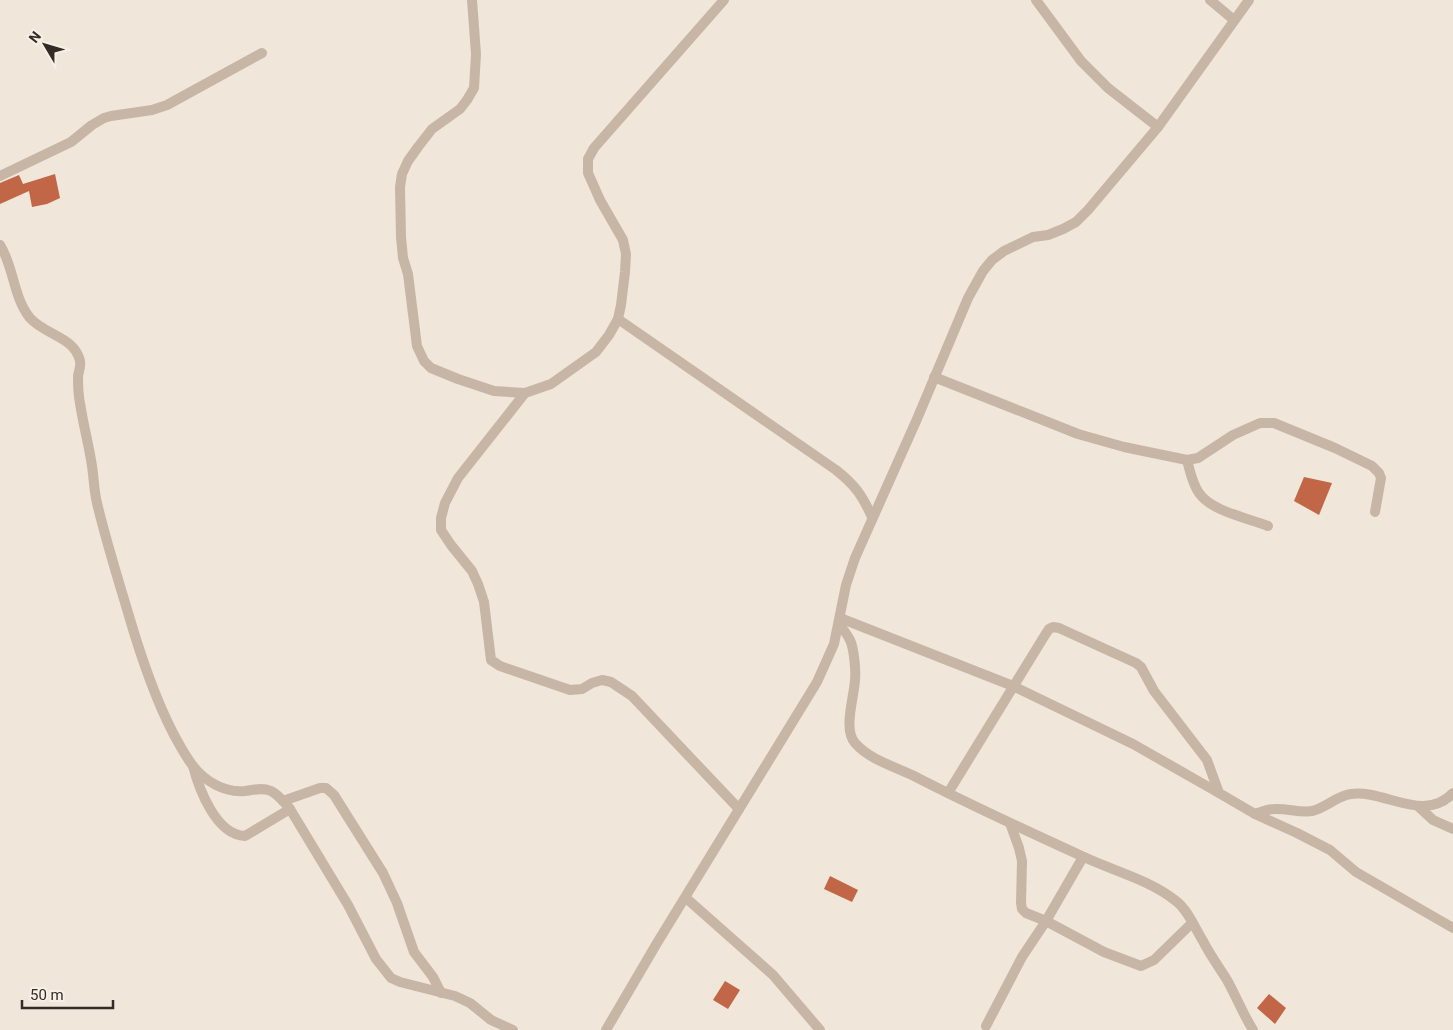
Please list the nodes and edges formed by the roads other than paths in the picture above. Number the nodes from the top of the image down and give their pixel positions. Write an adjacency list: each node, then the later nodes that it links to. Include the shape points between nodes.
1 (472, 0): 13 (street, via 476,54 474,88 460,109 432,129 408,160 402,174 403,258 417,346 424,361 436,370 467,382 494,390)
2 (724, 0): 11 (street, via 594,148 588,159 588,173 623,240 626,254)
3 (1036, 0): 8 (street, via 1081,61 1108,88)
4 (1210, 0): 6 (street)
5 (1249, 0): 6 (street)
6 (1234, 20): 8 (street)
7 (262, 53): 9 (street, via 167,104 152,110 104,118 71,142)
8 (1158, 127): 12 (street, via 1076,222 1025,241 992,260 968,298)
9 (0, 176)
10 (0, 245): 20 (street, via 29,317 76,351 80,363 78,389 102,521 141,658 165,718)
11 (618, 319): 13 (street, via 596,352 551,384); 16 (street, via 836,470 857,489)
12 (934, 377): 14 (street, via 1078,434); 16 (street)
13 (525, 393): 26 (street, via 458,478 441,518 441,530 478,584 484,602 491,660 570,690 582,689 602,680 620,686)
14 (1187, 460): 15 (street, via 1198,458 1233,435 1260,423 1274,423 1335,448 1379,472); 17 (street, via 1191,476 1205,501)
15 (1376, 512)
16 (872, 518): 18 (street, via 850,571)
17 (1268, 526)
18 (840, 621): 19 (street); 23 (street, via 851,642 856,678 850,711 851,736 875,758); 26 (street, via 834,644 817,682)
19 (1013, 686): 21 (street, via 1133,744); 21 (street, via 1049,628 1053,627 1136,663 1207,760); 23 (street)
20 (193, 766): 24 (street, via 220,788 234,792 269,790); 24 (street, via 206,802 221,823 235,835 245,836)
21 (1219, 792): 27 (street)
22 (1453, 793): 25 (street, via 1440,802)
23 (948, 794): 28 (street)
24 (287, 805): 35 (street, via 348,905 376,959 391,978); 35 (street, via 320,788 326,788 334,795 383,873 414,952)
25 (1419, 807): 27 (street, via 1367,794 1352,794 1314,810 1274,809); 29 (street, via 1433,820)
26 (739, 809): 31 (street)
27 (1255, 814): 34 (street, via 1330,850 1356,872)
28 (1010, 823): 30 (street); 32 (street, via 1022,861 1022,909)
29 (1453, 829)
30 (1083, 857): 32 (street); 33 (street, via 1163,892 1177,902)
31 (686, 898): 38 (street); 39 (street, via 773,975)
32 (1046, 921): 33 (street, via 1104,952 1141,966 1154,960); 36 (street, via 1022,957)
33 (1192, 923): 40 (street)
34 (1453, 928)
35 (441, 992): 37 (street, via 470,1003 491,1020)
36 (986, 1026)
37 (510, 1029)
38 (606, 1030)
39 (820, 1030)
40 (1253, 1030)

